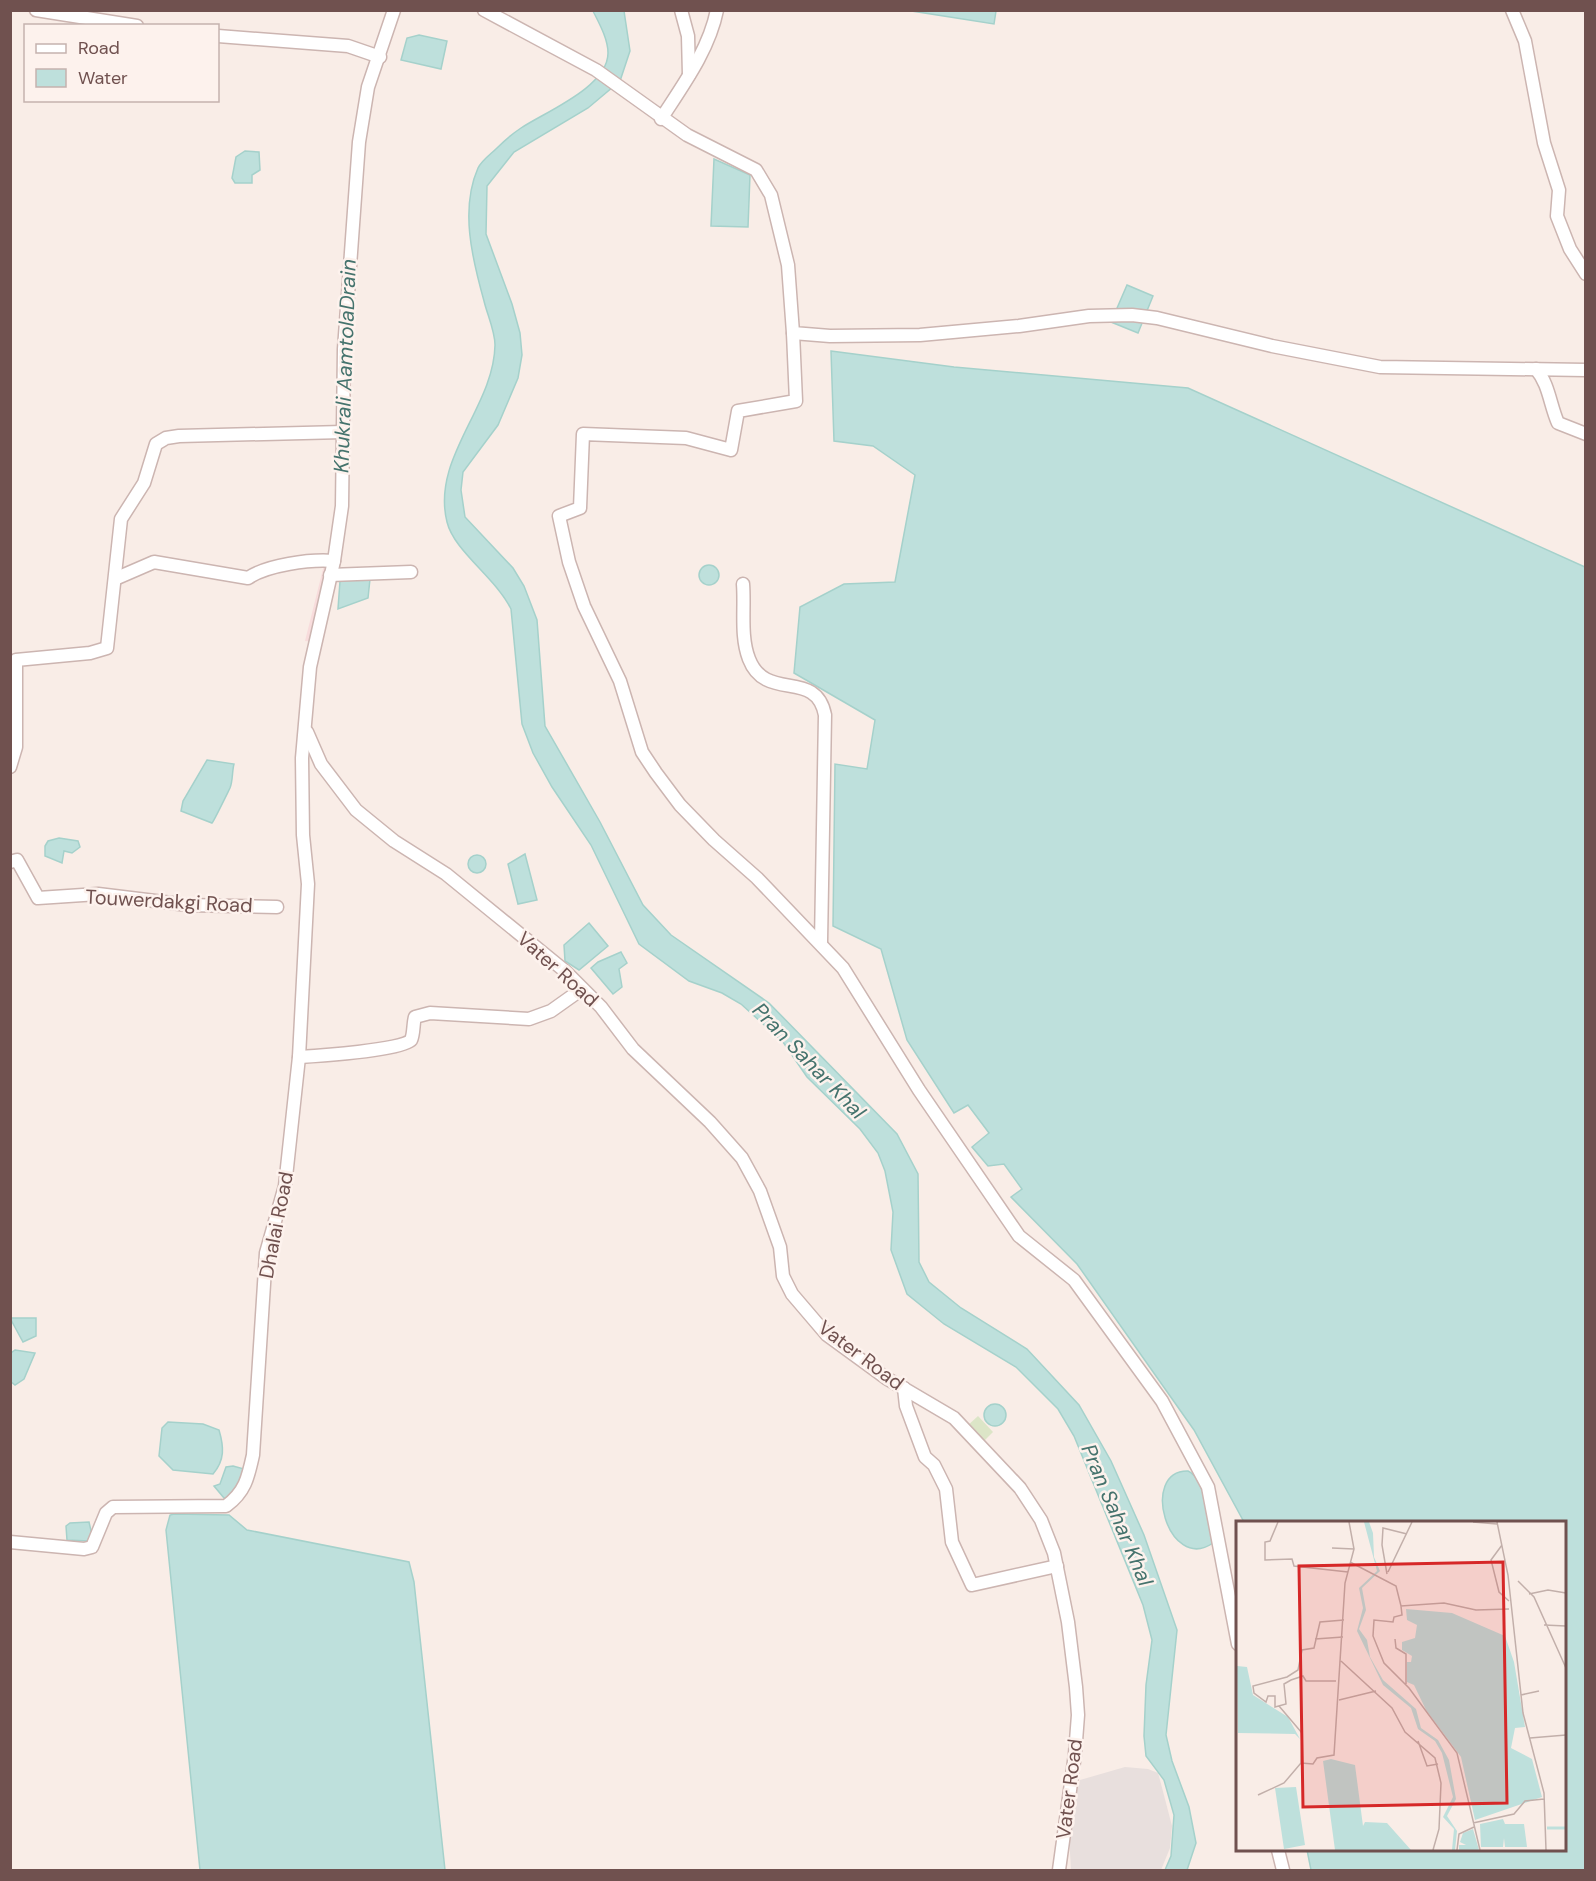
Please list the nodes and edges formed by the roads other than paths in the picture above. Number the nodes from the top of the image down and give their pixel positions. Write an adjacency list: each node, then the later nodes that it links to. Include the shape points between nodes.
1 (36, 10): 7 (street)
2 (394, 10): 9 (street, Dhalai Road)
3 (484, 10): 11 (street, via 596,70)
4 (681, 10): 10 (street, via 688,36)
5 (717, 10): 10 (street, via 714,27)
6 (1512, 10): 12 (street, via 1525,41 1544,143 1559,190 1557,216 1570,249)
7 (124, 24)
8 (219, 36): 9 (street, via 348,46)
9 (378, 56): 16 (street, Dhalai Road, via 368,87 359,142 344,349)
10 (689, 76): 11 (street)
11 (662, 119): 13 (street, via 756,170 771,195 788,265)
12 (1586, 274)
13 (793, 333): 14 (street, via 920,335 1089,316 1132,315 1380,367); 27 (street, via 796,401 738,411 731,450 686,438 583,434 580,508 559,516 569,562 620,681 642,752 687,812)
14 (1536, 369): 15 (street); 17 (street, via 1545,379 1551,410 1558,423)
15 (1586, 370)
16 (343, 432): 18 (street, Dhalai Road, via 342,506); 21 (street, via 233,433 160,441 144,483 121,519)
17 (1586, 434)
18 (334, 561): 20 (street, Dhalai Road); 21 (street, via 313,559 261,569 248,578 154,562)
19 (411, 572): 20 (street)
20 (330, 575): 23 (street, Dhalai Road, via 310,667)
21 (117, 578): 24 (street, via 107,648 16,660 16,747)
22 (743, 584): 27 (street, via 744,635 749,660 761,678 804,689 822,701 825,801)
23 (306, 731): 28 (street, Vater Road, via 321,764 356,810 394,841 446,874); 29 (street, Dhalai Road, via 302,758 303,835 308,884)
24 (10, 767)
25 (10, 862): 26 (street, Touwerdakgi Road, via 17,860 38,898 98,894 188,905)
26 (278, 907)
27 (821, 942): 33 (street, via 843,968 919,1090 1019,1236 1074,1280 1172,1419 1208,1487)
28 (582, 988): 29 (street, via 551,1011 529,1019 430,1013 415,1017 411,1040 406,1044); 30 (street, Vater Road, via 633,1049 742,1158 760,1191 780,1247 783,1276 804,1310 827,1335)
29 (299, 1057): 31 (street, Dhalai Road, via 285,1186 266,1253 255,1434 247,1483 226,1506 113,1507 106,1513 92,1546 84,1549)
30 (904, 1388): 32 (street, Vater Road, via 954,1418 1001,1466 1041,1520); 32 (street, via 906,1406 925,1457 934,1465 946,1489 952,1542 972,1585)
31 (10, 1542)
32 (1056, 1566): 35 (street, Vater Road, via 1068,1622 1078,1715)
33 (1236, 1634)
34 (1278, 1851): 36 (street)
35 (1059, 1870)
36 (1283, 1870)

